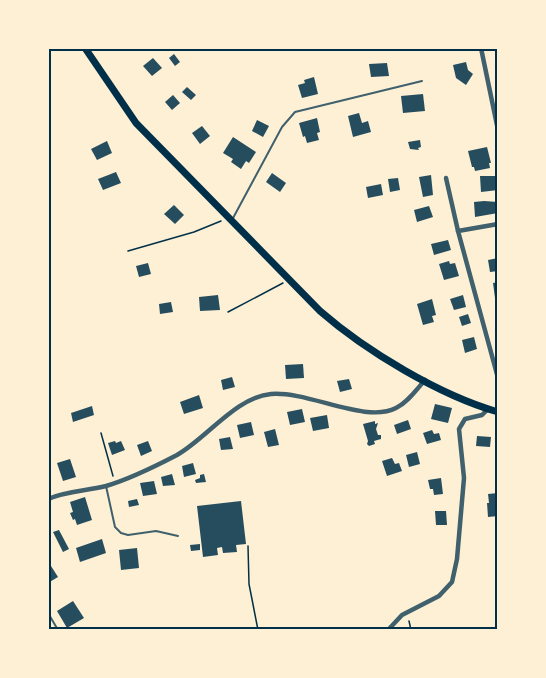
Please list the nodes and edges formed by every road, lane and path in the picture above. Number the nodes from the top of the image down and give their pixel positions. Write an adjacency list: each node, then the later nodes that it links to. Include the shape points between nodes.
1 (85, 48): 6 (main road, via 136,123)
2 (481, 48): 4 (street)
3 (422, 81): 6 (lane, via 296,112 282,127)
4 (498, 130)
5 (446, 178): 8 (street)
6 (231, 219): 9 (path); 10 (main road)
7 (498, 224): 8 (street)
8 (458, 231): 12 (street)
9 (128, 251)
10 (288, 279): 11 (path); 13 (main road, via 345,332)
11 (228, 312)
12 (498, 378)
13 (425, 380): 14 (main road); 17 (street, via 405,403 388,412 357,410 299,396 258,397 238,407 177,455)
14 (488, 409): 15 (main road); 26 (street, via 482,415 465,419 459,429 464,478 452,582 439,596 402,615)
15 (498, 412)
16 (102, 433): 17 (path)
17 (115, 482): 18 (street)
18 (106, 486): 19 (street); 20 (lane, via 115,527 121,533 156,531)
19 (48, 499)
20 (178, 536)
21 (248, 546): 25 (path, via 249,584)
22 (48, 613): 24 (lane)
23 (409, 621): 27 (path)
24 (58, 630)
25 (258, 630)
26 (388, 630)
27 (411, 630)

